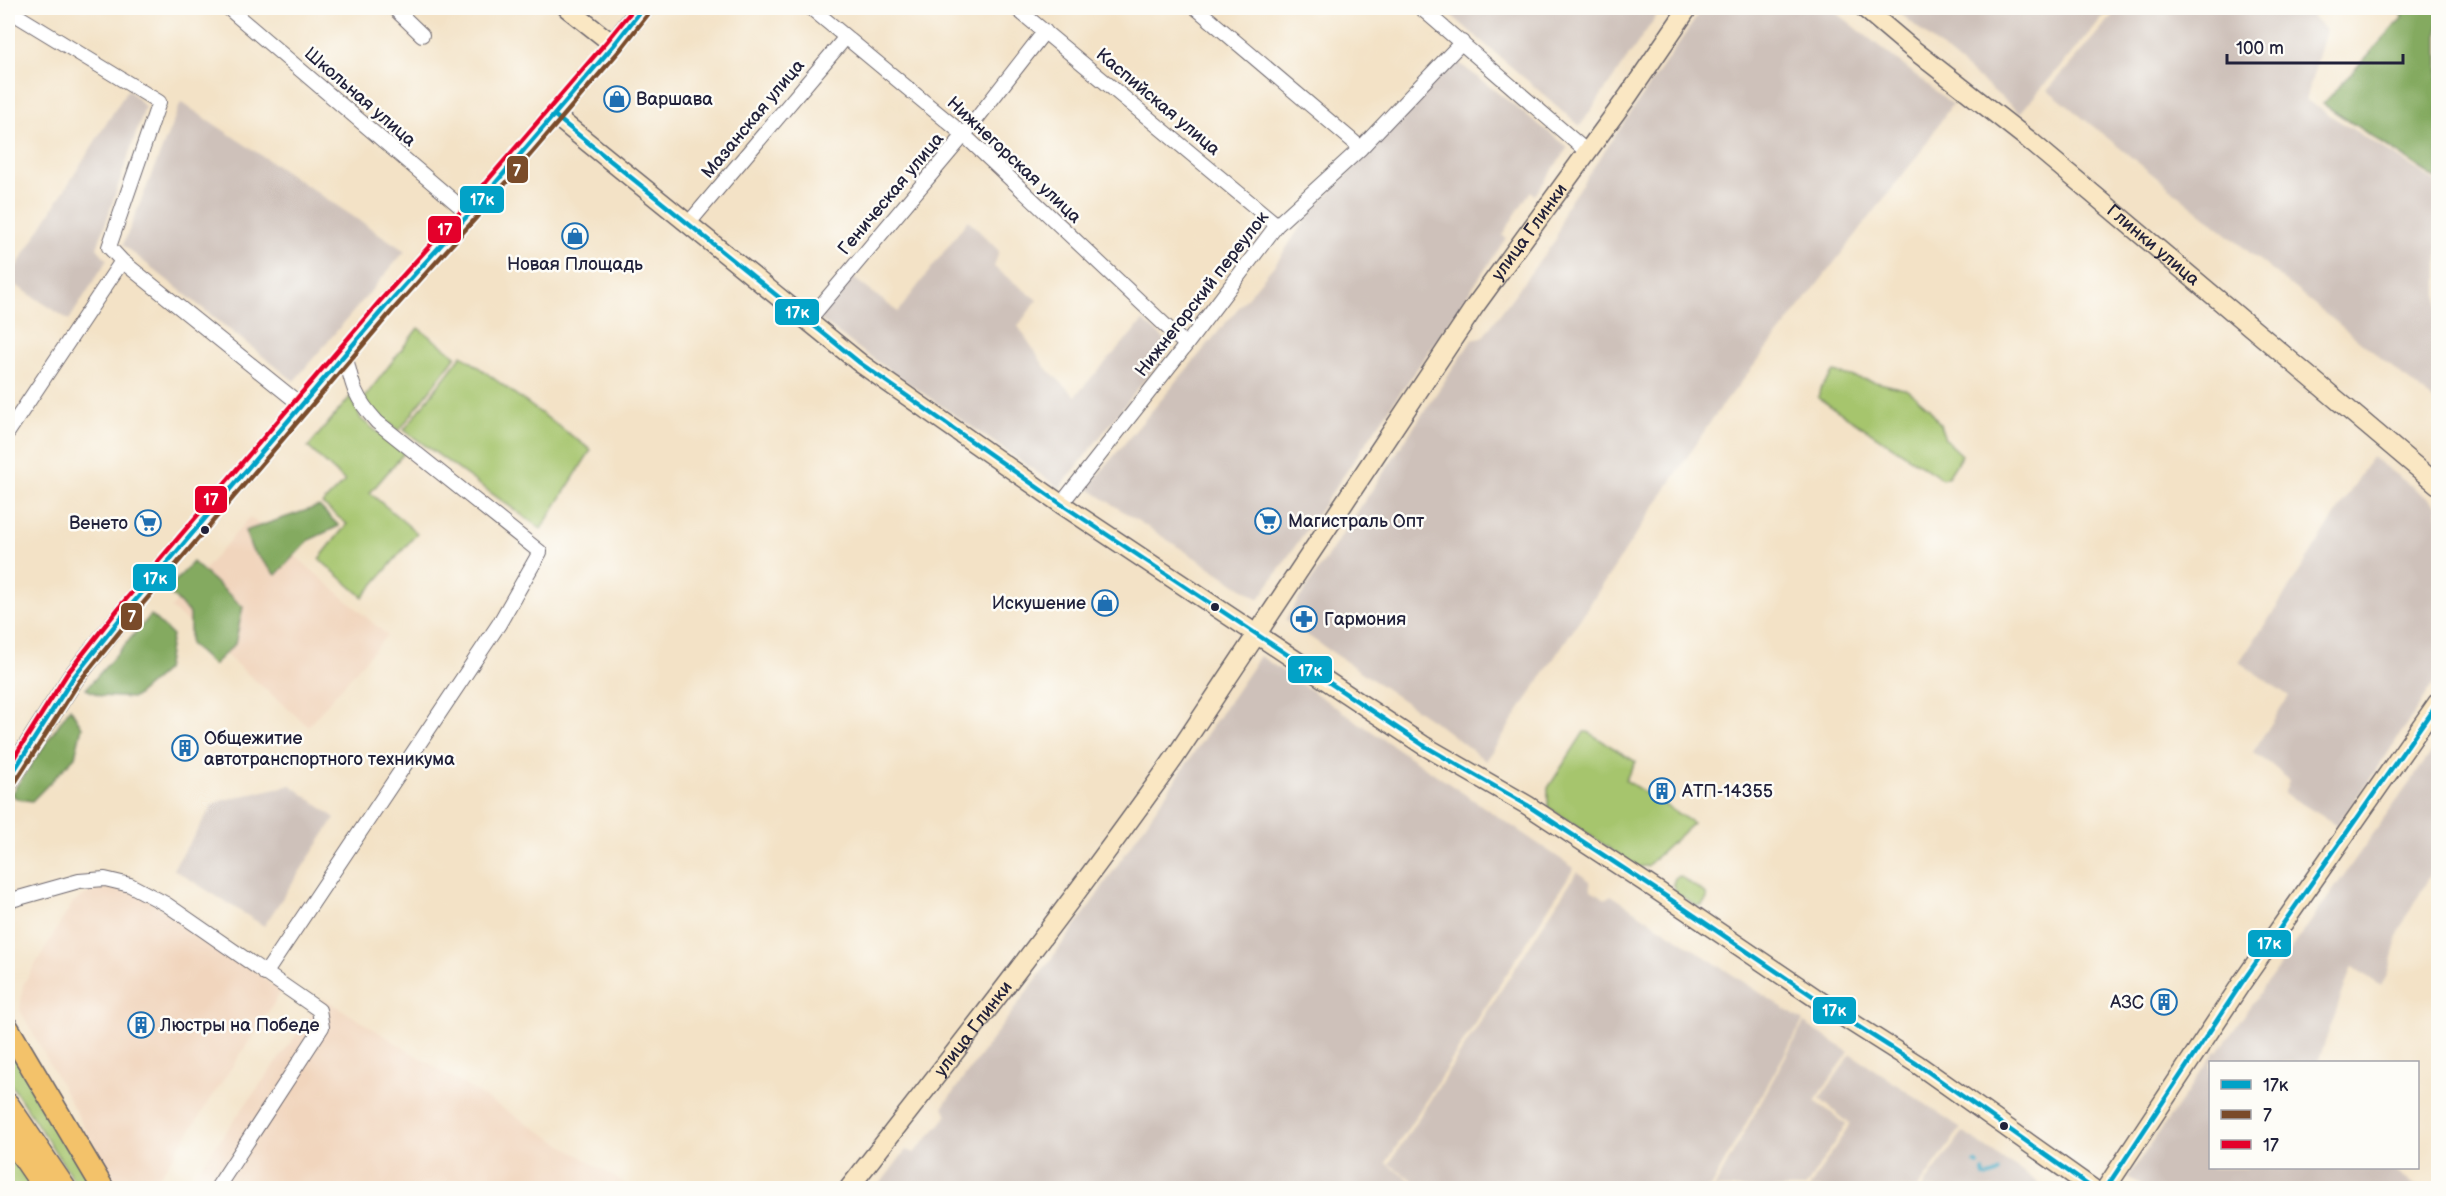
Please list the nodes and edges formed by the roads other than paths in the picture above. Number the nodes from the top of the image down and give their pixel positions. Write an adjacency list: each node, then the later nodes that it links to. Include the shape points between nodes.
1 (228, 8): 21 (street, Школьная улица)
2 (394, 8): 13 (street)
3 (567, 8): 16 (main road)
4 (643, 8): 16 (main road)
5 (811, 8): 14 (street, Нижнегорская улица)
6 (1016, 8): 12 (street, Каспийская улица)
7 (1196, 8): 19 (street)
8 (1421, 8): 15 (street)
9 (1688, 8): 20 (main road, улица Глинки)
10 (1864, 8): 30 (main road, Глинки улица, via 2029,140)
11 (8, 10): 24 (street, via 159,102 109,247)
12 (1045, 31): 18 (street, Геническая улица); 23 (street, Каспийская улица)
13 (422, 35)
14 (846, 36): 18 (street, Нижнегорская улица); 22 (street, Мазанская улица)
15 (1462, 42): 19 (street, Нижнегорский переулок); 20 (street)
16 (614, 45): 17 (main road)
17 (554, 115): 21 (main road); 22 (main road)
18 (964, 135): 25 (street, Геническая улица); 26 (street, Нижнегорская улица)
19 (1361, 148): 23 (street, Нижнегорский переулок)
20 (1586, 151): 32 (main road, улица Глинки, via 1475,306)
21 (469, 214): 27 (main road)
22 (688, 224): 25 (main road)
23 (1277, 225): 26 (street, Нижнегорский переулок)
24 (122, 261): 28 (street); 29 (street)
25 (807, 321): 31 (main road, via 860,363)
26 (1186, 345): 31 (street, Нижнегорский переулок)
27 (345, 353): 28 (main road); 36 (street, via 360,404 377,422 540,552 482,651)
28 (301, 405): 34 (main road, via 73,678)
29 (8, 432)
30 (2439, 485)
31 (1061, 504): 32 (main road)
32 (1255, 635): 44 (main road, улица Глинки, via 1176,757 1071,902); 45 (main road, via 1423,746 1527,805 1655,888 1917,1064)
33 (2439, 702): 46 (main road, via 2241,984)
34 (8, 780)
35 (8, 901): 36 (street, via 79,881 117,880 166,904)
36 (265, 974): 43 (street, via 319,1010 322,1027)
37 (8, 1028): 42 (main road)
38 (8, 1104): 41 (main road)
39 (8, 1135): 40 (main road)
40 (44, 1188)
41 (65, 1188)
42 (103, 1188)
43 (217, 1188)
44 (849, 1188)
45 (2092, 1188)
46 (2106, 1188)

